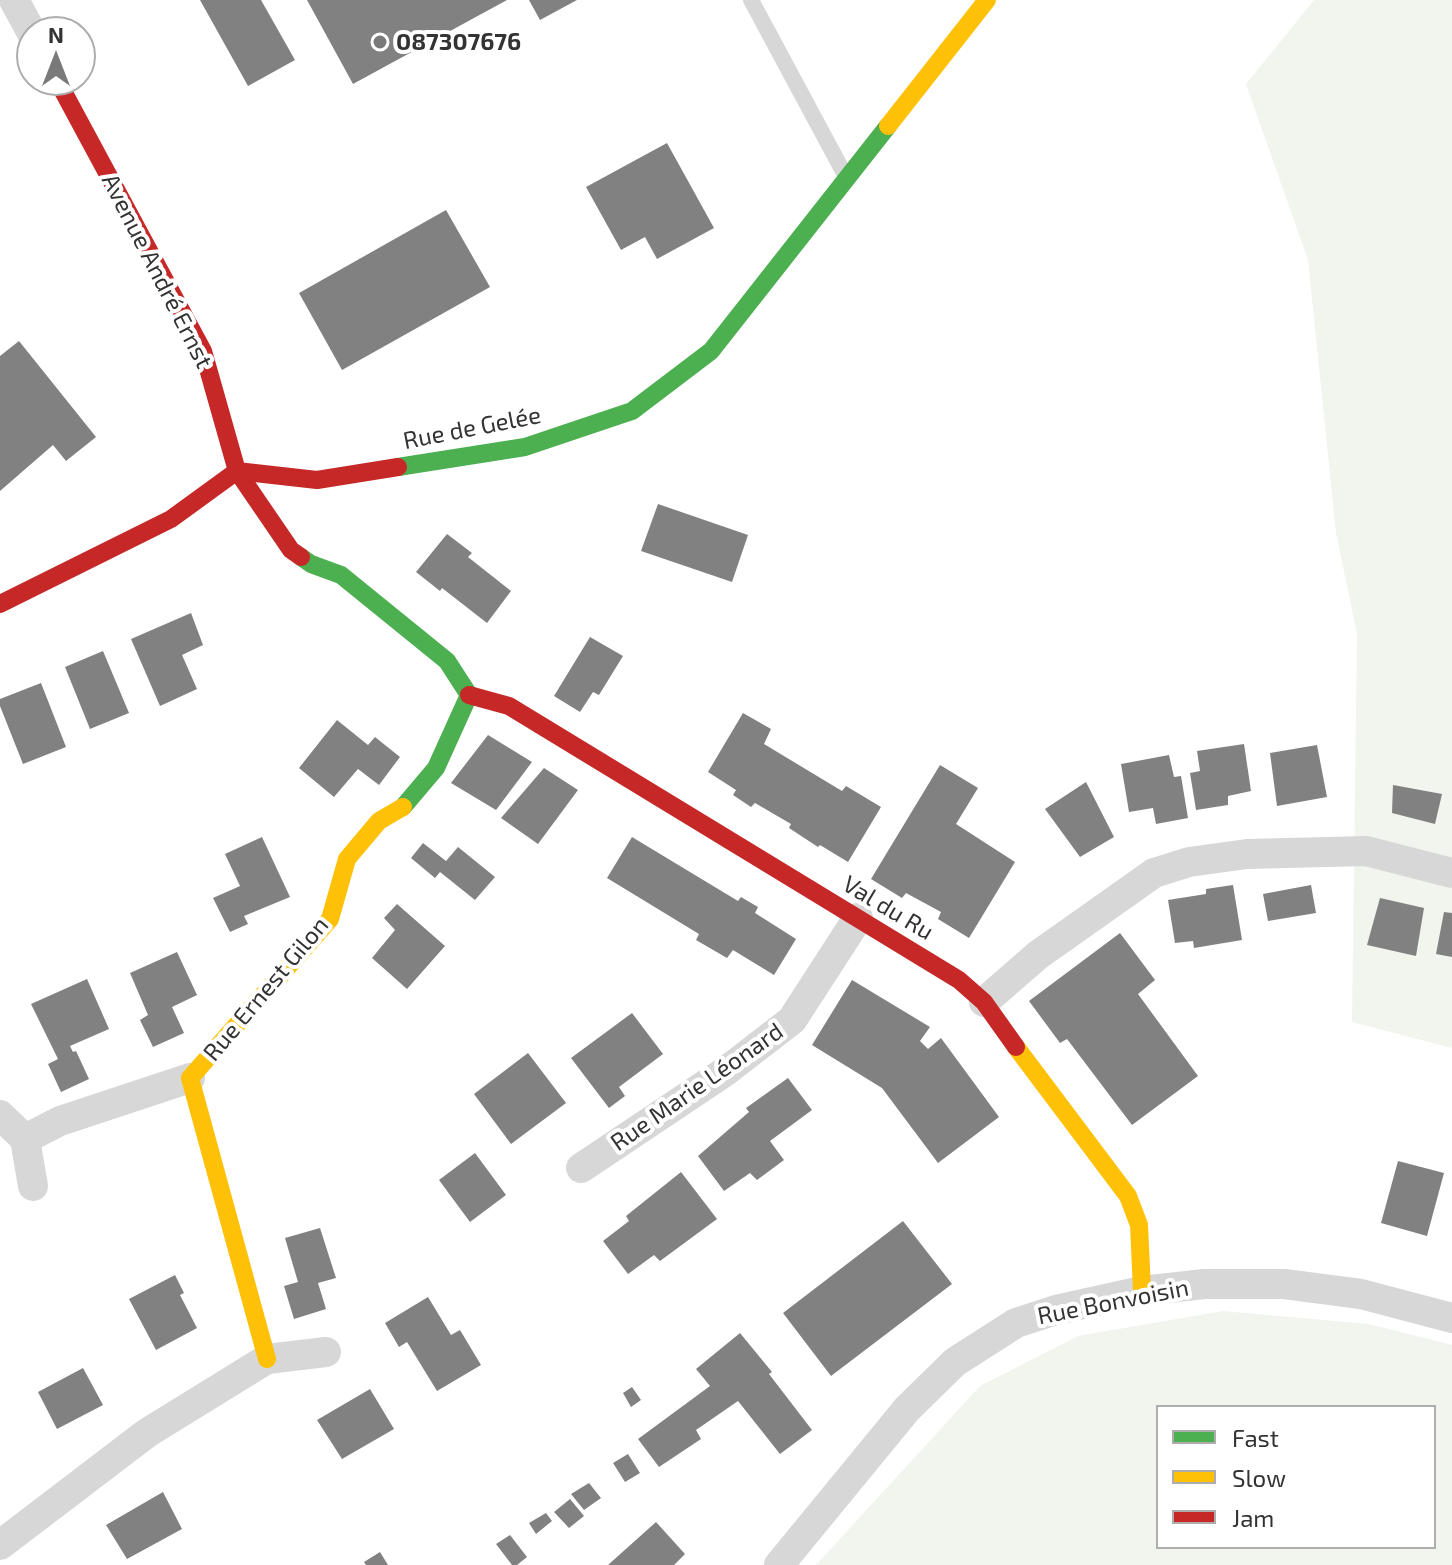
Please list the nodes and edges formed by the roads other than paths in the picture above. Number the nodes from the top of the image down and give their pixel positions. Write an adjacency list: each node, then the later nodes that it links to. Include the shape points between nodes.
1 (751, 0): 4 (lane)
2 (987, 0): 4 (street, Rue de Gelée)
3 (66, 96): 5 (street, Avenue André Ernst, via 203,351)
4 (847, 178): 5 (street, Rue de Gelée, via 711,351 632,411 525,447 317,480)
5 (237, 471): 6 (street, via 171,519); 7 (street, via 291,550 341,575 447,661)
6 (0, 604)
7 (469, 695): 9 (street, Val du Ru, via 509,706); 11 (street, Rue Ernest Gilon, via 436,768 347,859 330,919)
8 (1452, 873): 10 (street, via 1366,851 1247,854 1189,862 1154,873 1038,955)
9 (858, 918): 10 (street, Val du Ru, via 959,980); 14 (street, Rue Marie Léonard, via 792,1020)
10 (984, 1002): 16 (street, Val du Ru, via 1128,1196 1139,1225)
11 (190, 1078): 13 (street, Rue Ernest Gilon, via 60,1121); 19 (street, Rue Ernest Gilon)
12 (0, 1115): 13 (street)
13 (25, 1139): 15 (street)
14 (581, 1168)
15 (33, 1186)
16 (1142, 1291): 17 (street, Rue Bonvoisin, via 1284,1284 1361,1294); 21 (street, Rue Bonvoisin, via 1016,1323 955,1362 907,1409)
17 (1452, 1318)
18 (326, 1352): 19 (street)
19 (267, 1359): 20 (street, via 147,1433)
20 (0, 1545)
21 (779, 1565)

